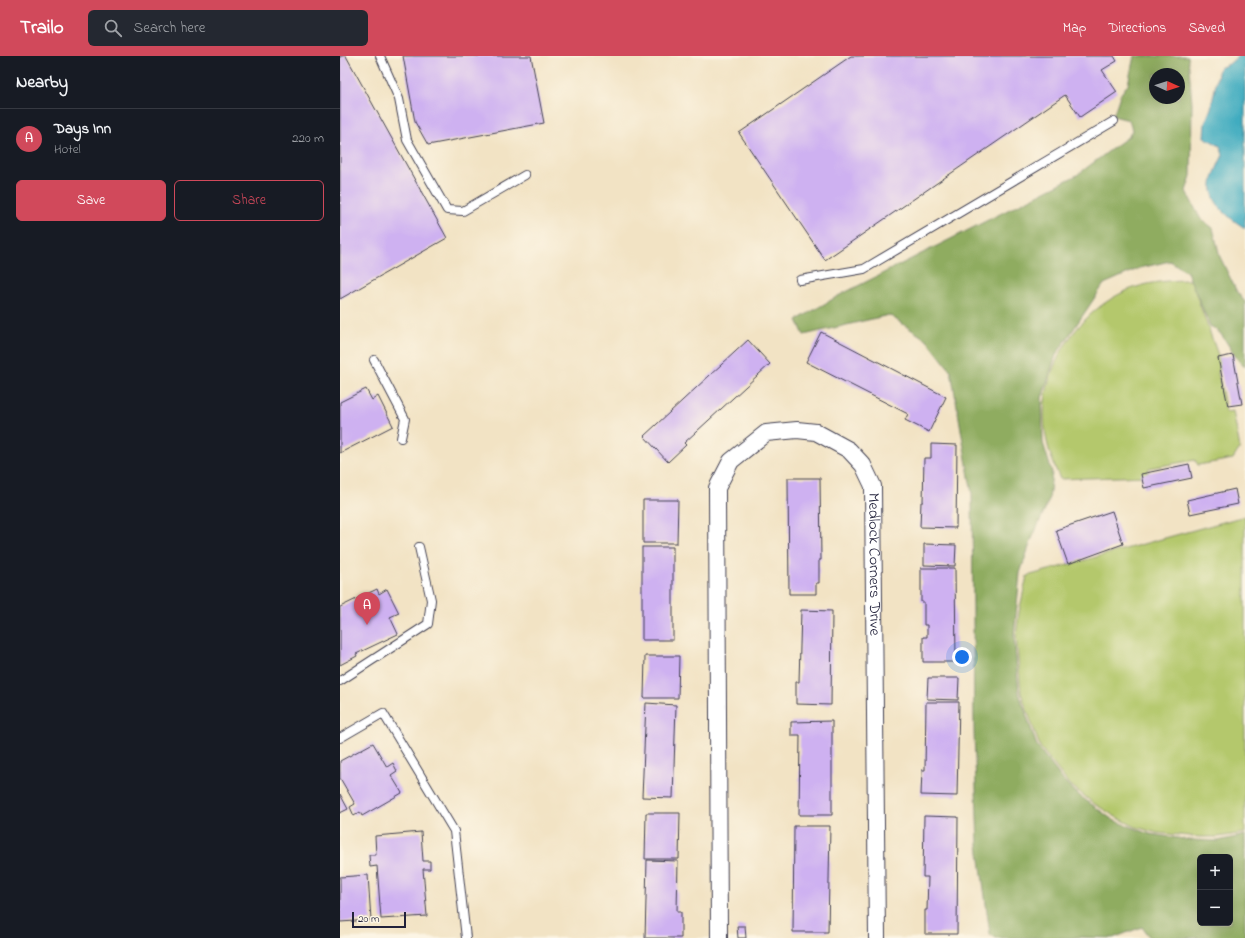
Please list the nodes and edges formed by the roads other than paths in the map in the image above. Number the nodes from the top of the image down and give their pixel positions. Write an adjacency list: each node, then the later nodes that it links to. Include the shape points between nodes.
1 (380, 56): 3 (lane, via 399,99 407,140 447,210 463,211)
2 (1114, 121): 4 (lane, via 864,269)
3 (525, 174)
4 (800, 280)
5 (374, 360): 6 (lane, via 405,418)
6 (401, 438)
7 (419, 547): 8 (lane, via 431,600 428,624)
8 (340, 681)
9 (340, 738): 10 (lane, via 383,713 454,831)
10 (466, 938)
11 (719, 938): 12 (street, Medlock Corners Drive, via 717,488 731,461 766,433 797,430 816,432 849,450 863,466 872,486)
12 (877, 938)

